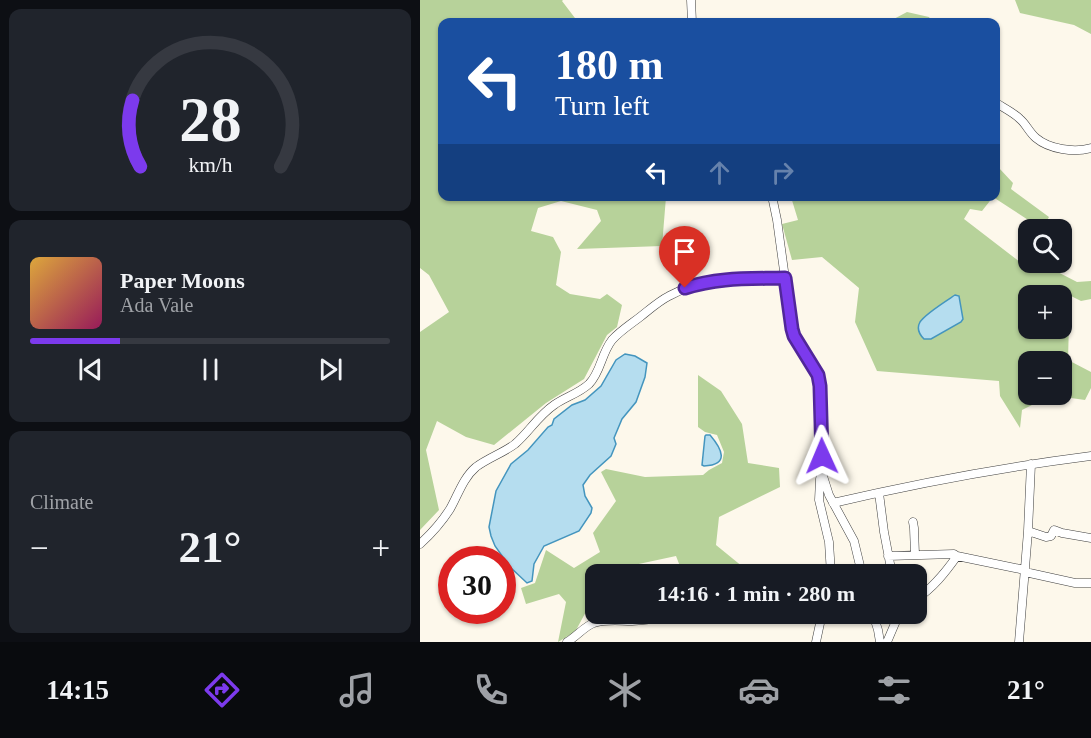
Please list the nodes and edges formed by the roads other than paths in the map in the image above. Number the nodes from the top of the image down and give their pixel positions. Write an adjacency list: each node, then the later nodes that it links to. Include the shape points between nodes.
1 (691, 0): 2 (street)
2 (692, 18)
3 (1000, 106): 4 (street, via 1041,141 1077,151)
4 (1091, 148)
5 (773, 201): 6 (street)
6 (785, 278): 9 (street, via 794,336 818,375); 15 (street, via 713,280 668,296 610,342 589,383 541,415 515,444 469,474 441,522)
7 (1091, 456): 8 (street)
8 (1030, 464): 10 (street); 13 (street)
9 (822, 471): 11 (street); 19 (street, via 819,500)
10 (879, 493): 11 (street); 17 (street)
11 (833, 503): 20 (street, via 854,541)
12 (913, 522): 16 (street)
13 (1028, 531): 14 (street, via 1047,537 1054,530); 22 (street)
14 (1091, 538)
15 (420, 544)
16 (915, 555): 17 (street); 18 (street)
17 (888, 556): 21 (street)
18 (957, 556): 22 (street); 24 (street)
19 (830, 564)
20 (860, 564)
21 (890, 564)
22 (1025, 571): 23 (street); 33 (street)
23 (1091, 584)
24 (927, 591)
25 (592, 624): 29 (street)
26 (820, 624): 30 (street)
27 (876, 624): 31 (street)
28 (895, 624): 32 (street)
29 (567, 642)
30 (816, 642)
31 (880, 642)
32 (887, 642)
33 (1019, 642)

